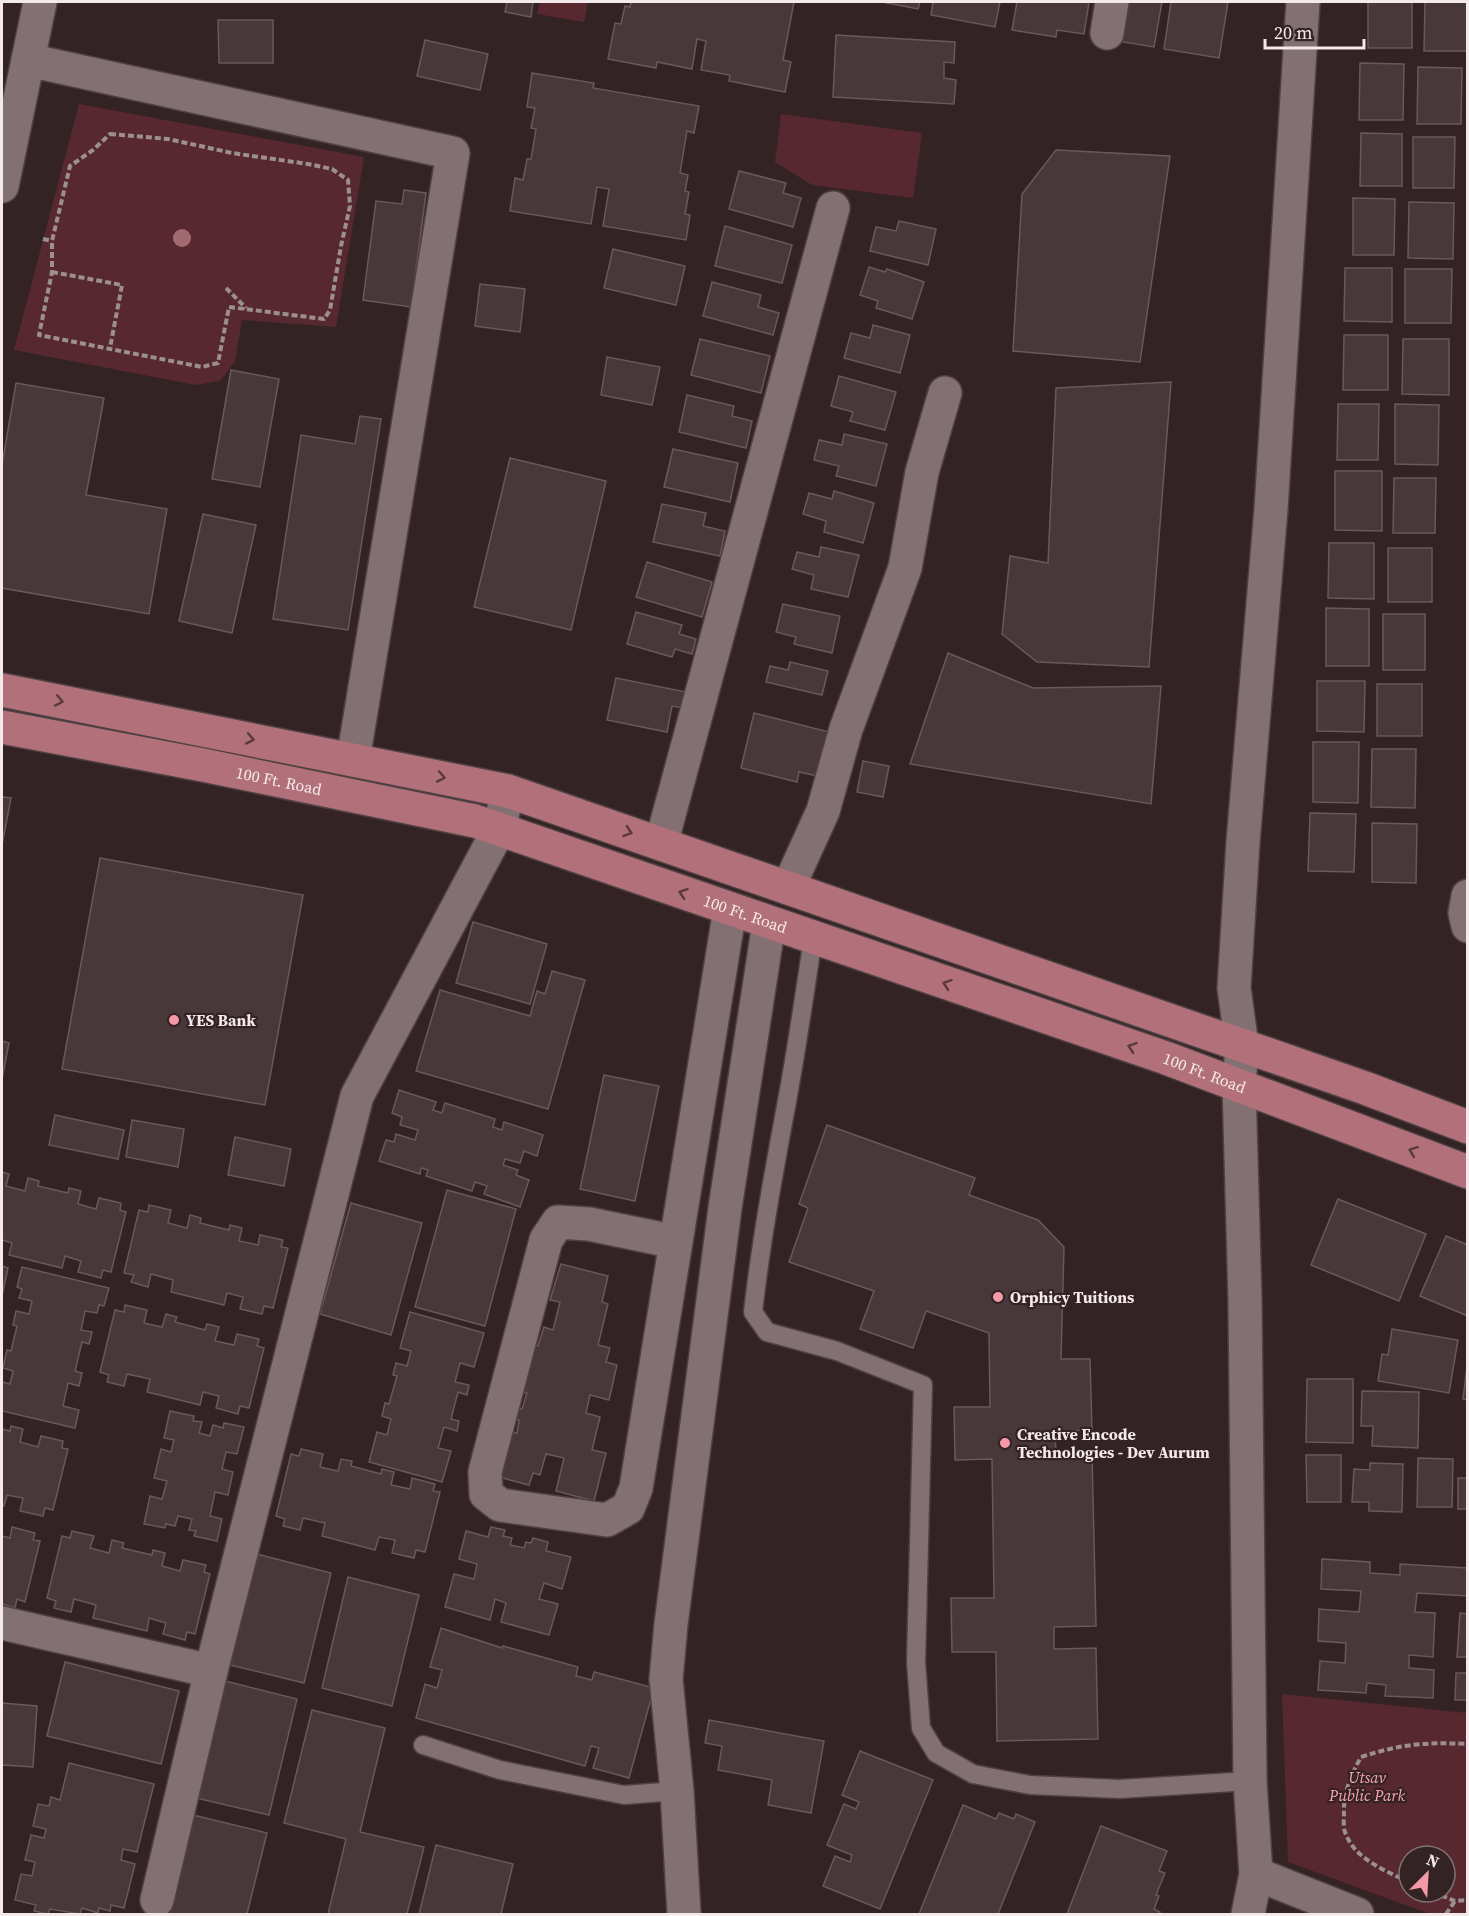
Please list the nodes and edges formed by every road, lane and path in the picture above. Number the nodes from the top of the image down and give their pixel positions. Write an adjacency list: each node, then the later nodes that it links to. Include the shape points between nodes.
1 (1112, 2): 4 (street)
2 (1303, 2): 27 (street, via 1271,509 1241,864 1234,988)
3 (30, 3): 5 (street)
4 (1107, 33)
5 (28, 60): 6 (street); 17 (street, via 453,153)
6 (2, 186)
7 (833, 208): 20 (street)
8 (43, 239): 9 (path)
9 (52, 241): 10 (path); 12 (path, via 70,166 110,134 168,139 309,164 332,169 348,180 350,206 330,310 324,319)
10 (52, 272): 13 (path, via 122,285); 13 (path, via 39,335)
11 (226, 288): 12 (path)
12 (246, 309): 13 (path, via 230,307 218,363 202,367)
13 (110, 348)
14 (945, 393): 21 (street, via 922,472 905,568 846,729 823,811)
15 (2, 690): 17 (main road, 100 Ft. Road, one-way to 17)
16 (2, 727): 19 (main road, 100 Ft. Road, via 225,769)
17 (353, 760): 18 (main road, 100 Ft. Road, one-way to 18)
18 (508, 791): 19 (street); 20 (main road, 100 Ft. Road, one-way to 20)
19 (499, 829): 23 (main road, 100 Ft. Road, one-way to 19); 33 (street, via 357,1096)
20 (661, 844): 21 (main road, 100 Ft. Road)
21 (788, 888): 27 (main road, 100 Ft. Road)
22 (1467, 896): 25 (street)
23 (730, 909): 24 (main road, 100 Ft. Road); 31 (street)
24 (769, 923): 26 (main road, 100 Ft. Road); 37 (street, via 723,1220 671,1624 666,1679)
25 (1467, 926)
26 (813, 938): 28 (main road, 100 Ft. Road, one-way to 26); 36 (lane, via 759,1255 753,1312 767,1332 837,1351 923,1385 916,1662 921,1728 936,1753 973,1774 1030,1785 1119,1789)
27 (1242, 1046): 28 (street); 29 (main road, 100 Ft. Road)
28 (1239, 1086): 30 (main road, 100 Ft. Road, one-way to 28); 36 (street)
29 (1467, 1127)
30 (1467, 1172)
31 (676, 1242): 31 (street, via 636,1488 628,1508 607,1520 500,1505 486,1494 485,1472 546,1240 558,1222 589,1224)
32 (2, 1623): 33 (street)
33 (211, 1671): 40 (street)
34 (1467, 1744): 39 (path, via 1429,1742 1394,1746 1361,1757 1352,1773 1344,1801 1344,1831 1355,1850)
35 (423, 1745): 37 (lane, via 500,1770 624,1796)
36 (1250, 1781): 38 (street)
37 (677, 1791): 41 (street)
38 (1256, 1874): 42 (street); 43 (street)
39 (1397, 1876)
40 (157, 1900)
41 (684, 1914)
42 (1248, 1914)
43 (1357, 1914)

